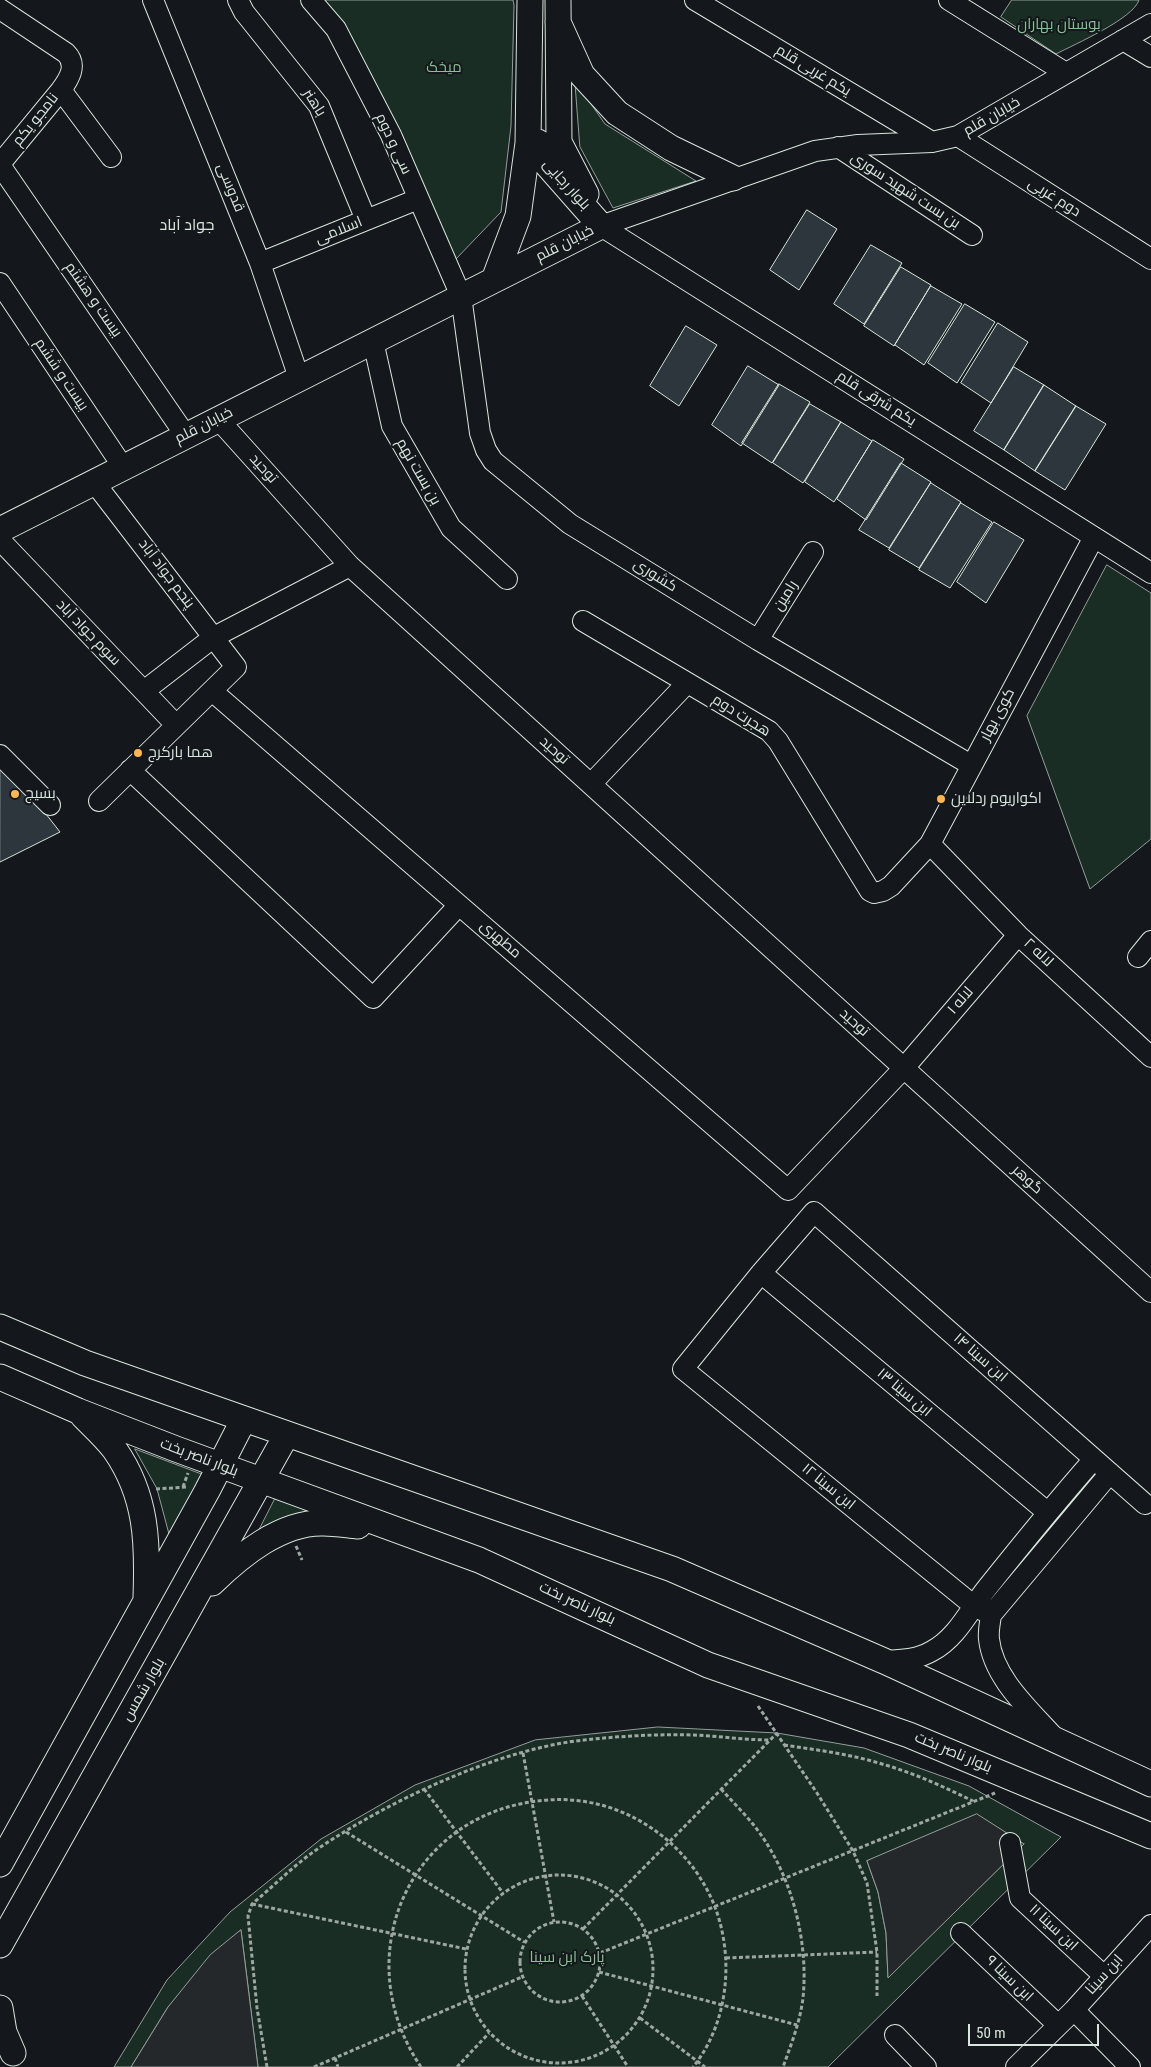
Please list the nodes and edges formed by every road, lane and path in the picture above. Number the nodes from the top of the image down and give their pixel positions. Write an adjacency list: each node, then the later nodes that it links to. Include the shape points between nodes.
1 (153, 0): 27 (street, قدوسی)
2 (238, 0): 23 (street, باهنر, via 244,12 319,106)
3 (311, 0): 22 (street, سی و دوم, via 336,29 391,135)
4 (530, 0): 17 (main road)
5 (695, 0): 16 (street, یکم غربی قلم)
6 (949, 0): 12 (street)
7 (0, 9): 13 (street, via 66,53 72,62)
8 (558, 11): 15 (main road, بلوار رجایی); 21 (main road, via 582,75 617,113 671,148)
9 (1151, 24): 10 (street, خیابان قلم)
10 (1123, 40): 11 (street); 12 (street, خیابان قلم)
11 (1151, 57)
12 (1066, 73): 14 (street, خیابان قلم)
13 (66, 82): 19 (street); 20 (street, نامجو یکم)
14 (958, 136): 16 (street, خیابان قلم); 26 (street, دوم غربی)
15 (559, 142): 17 (main road); 24 (main road, بلوار رجایی)
16 (932, 142): 18 (street, خیابان قلم)
17 (528, 143): 24 (main road, بلوار رجایی); 28 (main road, via 518,216)
18 (838, 146): 21 (street, خیابان قلم); 25 (street, بن بست شهید سوری)
19 (111, 158)
20 (0, 164): 34 (street, بیست و هشتم)
21 (733, 178): 24 (street, خیابان قلم)
22 (418, 199): 23 (street, اسلامی); 30 (street, سی و دوم)
23 (366, 220): 27 (street, اسلامی)
24 (601, 226): 28 (main road, خیابان قلم); 38 (street, یکم شرقی قلم)
25 (972, 235)
26 (1151, 260)
27 (260, 263): 32 (street, قدوسی)
28 (494, 280): 30 (main road, خیابان قلم)
29 (0, 283): 35 (street, بیست و ششم)
30 (461, 296): 31 (main road, خیابان قلم); 45 (street, کشوری, via 480,433 494,462 570,524)
31 (373, 341): 32 (main road, خیابان قلم); 42 (street, بن بست نهم, via 392,426 451,528)
32 (299, 378): 33 (main road, خیابان قلم)
33 (218, 419): 34 (main road, خیابان قلم); 40 (street, توحید)
34 (186, 436): 35 (main road, خیابان قلم)
35 (123, 467): 36 (main road, خیابان قلم)
36 (94, 482): 37 (main road, خیابان قلم); 44 (street, پنجم جواد آباد)
37 (1, 529): 48 (street, سوم جواد آباد)
38 (1094, 537): 41 (street, یکم شرقی قلم); 51 (street, کوی بهار)
39 (813, 552): 45 (street, رامین)
40 (350, 566): 44 (street); 53 (street, توحید)
41 (1151, 573)
42 (507, 579)
43 (583, 621): 46 (street, هجرت دوم)
44 (214, 637): 47 (street, پنجم جواد آباد, via 236,666); 48 (street)
45 (758, 640): 51 (street, کشوری)
46 (687, 683): 53 (street); 57 (street, هجرت دوم, via 769,731 778,740 870,891 884,891)
47 (212, 691): 49 (street); 58 (street, مطهری)
48 (144, 692): 49 (street, سوم جواد آباد)
49 (176, 725): 52 (street)
50 (0, 755): 55 (street)
51 (971, 765): 56 (street, کوی بهار)
52 (130, 770): 54 (street); 58 (street, via 373,998)
53 (591, 784): 63 (street, توحید)
54 (99, 801)
55 (50, 805)
56 (930, 844): 57 (street, کوی بهار); 59 (street, لاله ۲)
57 (891, 886)
58 (459, 905): 64 (street, مطهری)
59 (1018, 935): 62 (street, لاله ۲); 63 (street, لاله ۱)
60 (1151, 941): 61 (street)
61 (1138, 957)
62 (1151, 1056)
63 (904, 1068): 64 (street, لاله ۱); 66 (street, گوهر)
64 (788, 1190)
65 (760, 1273): 72 (street, ابن سینا ۱۴, via 814,1212); 77 (street, ابن سینا ۱۳); 81 (street, ابن سینا ۱۲, via 683,1369)
66 (1151, 1292)
67 (0, 1326): 70 (main road, via 85,1363)
68 (0, 1377): 69 (main road, بلوار ناصر بخت)
69 (78, 1411): 73 (main road, بلوار ناصر بخت); 80 (main road, via 114,1449 139,1497 148,1553)
70 (244, 1419): 71 (main road); 73 (main road)
71 (287, 1434): 75 (main road, بلوار شمس); 83 (main road, via 672,1570)
72 (1094, 1459): 74 (street, ابن سینا ۱۴); 77 (street)
73 (220, 1466): 75 (main road, بلوار ناصر بخت); 80 (main road)
74 (1110, 1473): 76 (street, ابن سینا ۱۴); 82 (street)
75 (261, 1481): 78 (main road, بلوار ناصر بخت); 79 (main road, بلوار شمس)
76 (1145, 1504)
77 (1047, 1512): 81 (street)
78 (397, 1530): 79 (main road, via 322,1522 289,1530 233,1563); 84 (main road, بلوار ناصر بخت, via 479,1560 663,1646)
79 (194, 1601): 117 (main road, بلوار شمس)
80 (146, 1602): 102 (main road)
81 (974, 1605): 82 (street, ابن سینا ۱۲); 83 (street, via 954,1634 933,1651 914,1659)
82 (991, 1616): 87 (street, via 989,1638 996,1663 1012,1688)
83 (884, 1661): 87 (main road)
84 (740, 1676): 88 (path); 90 (main road, بلوار ناصر بخت, via 909,1735)
85 (777, 1733): 86 (path)
86 (770, 1740): 89 (path, via 650,1735 582,1740); 93 (path)
87 (1059, 1742): 91 (main road)
88 (784, 1745): 95 (path, via 882,1764 929,1780); 101 (path)
89 (523, 1753): 92 (path); 94 (path)
90 (1023, 1782): 95 (path); 98 (main road, بلوار ناصر بخت)
91 (1151, 1784)
92 (424, 1789): 96 (path); 97 (path)
93 (721, 1789): 99 (path); 105 (path, via 752,1823)
94 (532, 1801): 97 (path, via 505,1807); 99 (path, via 590,1802 646,1824); 104 (path)
95 (974, 1802): 101 (path)
96 (346, 1832): 103 (path); 108 (path, via 321,1846)
97 (457, 1832): 103 (path, via 432,1854); 106 (path)
98 (1151, 1836)
99 (669, 1841): 107 (path); 109 (path, via 703,1882)
100 (1010, 1843): 126 (street, ابن سینا ۱۱, via 1020,1898)
101 (853, 1851): 105 (path); 120 (path, via 868,1884)
102 (0, 1864)
103 (416, 1875): 110 (path); 115 (path, via 405,1893)
104 (546, 1876): 106 (path, via 524,1882); 107 (path, via 583,1878); 111 (path)
105 (784, 1879): 109 (path); 122 (path, via 794,1902)
106 (503, 1893): 110 (path)
107 (616, 1894): 113 (path); 116 (path, via 639,1919)
108 (252, 1904): 115 (path); 146 (path, via 248,1916 257,2008)
109 (715, 1906): 116 (path); 123 (path)
110 (481, 1915): 118 (path); 119 (path)
111 (554, 1922): 113 (path); 118 (path, via 542,1926)
112 (1151, 1925): 126 (street, ابن سینا)
113 (583, 1928): 121 (path)
114 (961, 1932): 136 (street, ابن سینا ۹)
115 (391, 1933): 119 (path); 138 (path, via 389,1982)
116 (646, 1934): 121 (path); 128 (path, via 653,1960)
117 (2, 1942): 124 (main road)
118 (524, 1942): 127 (path, via 519,1959)
119 (466, 1949): 131 (path, via 464,1975)
120 (877, 1952): 122 (path); 130 (path)
121 (600, 1953): 125 (path)
122 (802, 1955): 123 (path); 137 (path, via 803,1997)
123 (726, 1958): 132 (path)
124 (0, 1965)
125 (599, 1972): 128 (path); 129 (path, via 593,1986)
126 (1104, 1976): 134 (street, ابن سینا)
127 (522, 1977): 129 (path, via 536,1995 559,2003); 131 (path)
128 (652, 1987): 132 (path); 135 (path)
129 (582, 1996): 141 (path)
130 (877, 1996)
131 (469, 2000): 138 (path); 139 (path)
132 (722, 2005): 137 (path); 144 (path, via 713,2034)
133 (0, 2008): 142 (main road, via 4,2032)
134 (1074, 2010): 136 (street, ابن سینا); 157 (street)
135 (640, 2018): 141 (path); 144 (path)
136 (1058, 2025): 156 (street, ابن سینا)
137 (797, 2026): 154 (path)
138 (400, 2030): 143 (path); 149 (path)
139 (489, 2034): 145 (path, via 506,2048 527,2058); 150 (path)
140 (895, 2035): 155 (street)
141 (614, 2046): 145 (path); 151 (path)
142 (15, 2054)
143 (335, 2058): 147 (path); 148 (path)
144 (698, 2062): 152 (path); 153 (path)
145 (572, 2065)
146 (267, 2067)
147 (314, 2067)
148 (338, 2067)
149 (421, 2067)
150 (457, 2067)
151 (628, 2067)
152 (693, 2067)
153 (705, 2067)
154 (783, 2067)
155 (926, 2067)
156 (1016, 2067)
157 (1130, 2067)

